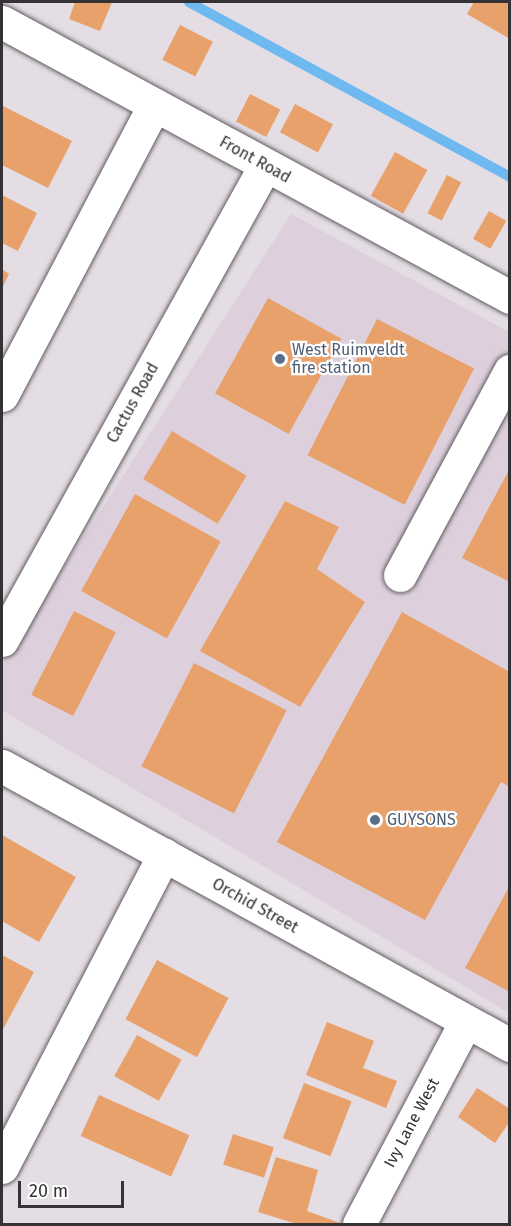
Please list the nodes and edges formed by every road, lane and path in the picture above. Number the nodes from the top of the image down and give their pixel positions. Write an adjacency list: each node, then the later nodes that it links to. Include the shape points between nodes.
1 (2, 22): 2 (street, Front Road)
2 (154, 106): 3 (street, Front Road); 6 (street)
3 (265, 166): 4 (street, Front Road); 8 (street, Cactus Road)
4 (510, 297)
5 (510, 371): 7 (street)
6 (2, 395)
7 (400, 575)
8 (2, 640)
9 (2, 766): 10 (street, Orchid Street)
10 (164, 855): 11 (street, Orchid Street); 13 (street)
11 (466, 1021): 12 (street, Orchid Street); 14 (street, Ivy Lane West)
12 (510, 1045)
13 (2, 1167)
14 (359, 1224)

